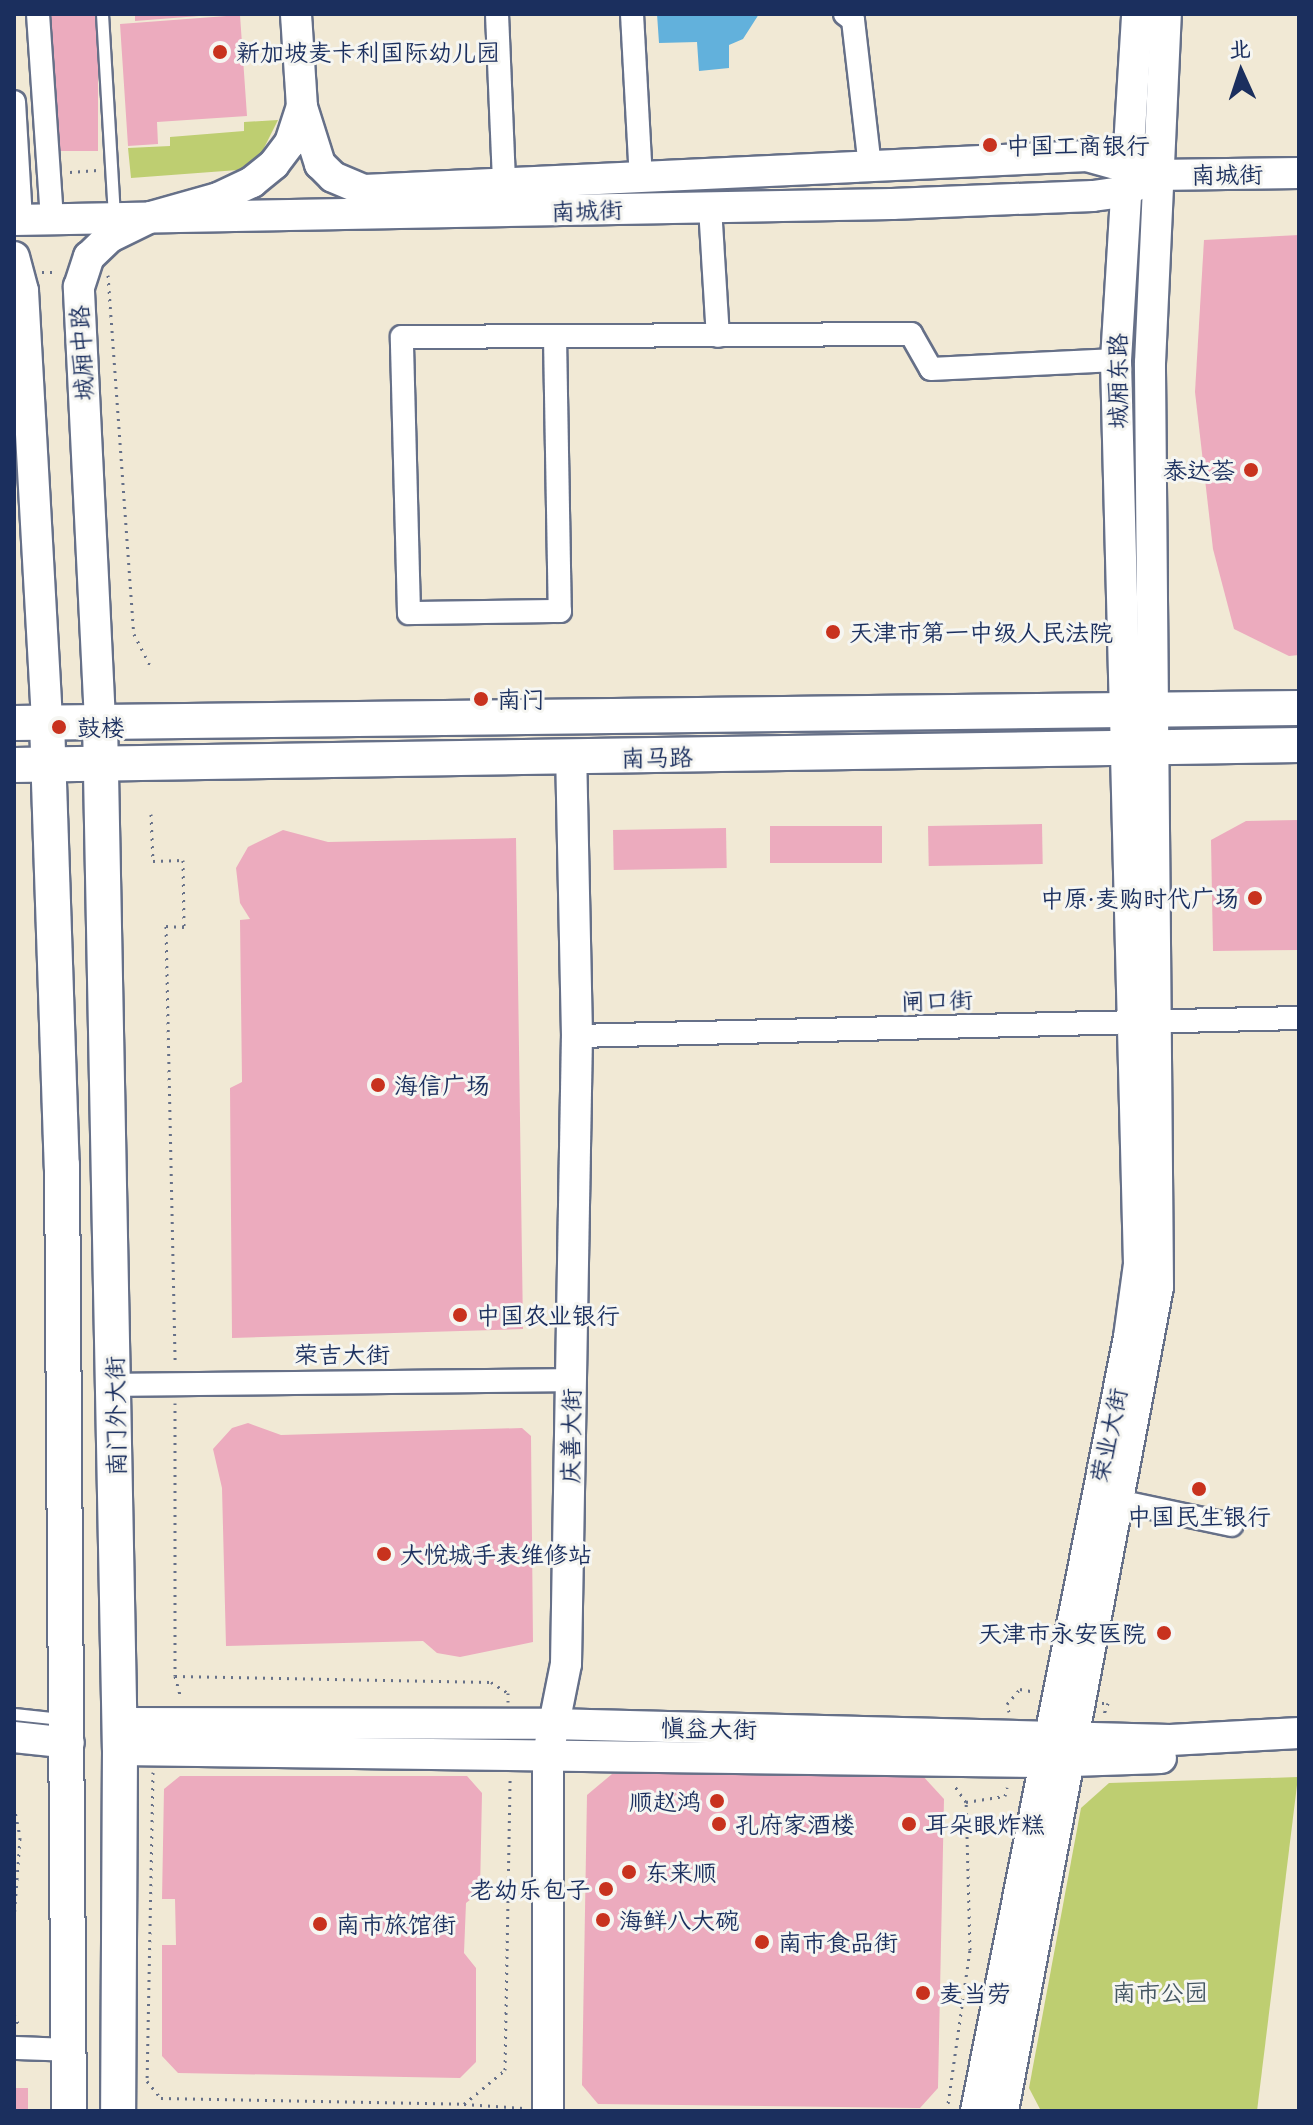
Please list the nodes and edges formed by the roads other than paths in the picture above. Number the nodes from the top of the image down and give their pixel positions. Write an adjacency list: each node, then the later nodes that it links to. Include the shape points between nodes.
1 (38, 14): 19 (street)
2 (102, 14): 21 (lane)
3 (296, 14): 10 (street)
4 (497, 14): 16 (street)
5 (632, 14): 15 (street)
6 (845, 14): 11 (street, via 853,20)
7 (1137, 14): 14 (street, 城厢东路)
8 (1166, 14): 13 (street, 城厢东路)
9 (14, 102): 20 (street)
10 (302, 107): 16 (street, 南城街, via 320,164 347,185 364,190); 18 (street, via 290,143 252,182)
11 (870, 166): 14 (street, 南城街, via 1087,156); 15 (street, 南城街)
12 (1299, 173): 13 (street, 南城街)
13 (1155, 175): 14 (street, 南城街); 27 (street, 城厢东路)
14 (1124, 178): 17 (street, 南城街, via 892,204); 25 (street, 城厢东路)
15 (641, 179): 16 (street, 南城街)
16 (504, 184)
17 (710, 207): 18 (street, 南城街); 23 (street)
18 (151, 217): 21 (street, 南城街)
19 (52, 219): 20 (street, 南城街); 21 (street, 南城街)
20 (18, 220)
21 (112, 227): 28 (street, 城厢中路, via 89,257 78,304)
22 (14, 257): 29 (street, via 23,291)
23 (718, 336): 24 (street); 25 (street, via 911,334 931,369)
24 (555, 337): 24 (street, via 560,611 409,613 402,337)
25 (1116, 360): 27 (street, 城厢东路)
26 (1299, 708): 27 (main road, 南马路)
27 (1137, 711): 28 (main road, 南马路); 31 (street, 城厢东路)
28 (100, 721): 29 (main road, 南马路); 33 (main road, 南门外大街)
29 (31, 723): 34 (main road, 南门外大街)
30 (1299, 745): 31 (main road, 南马路)
31 (1138, 749): 32 (main road, 南马路); 37 (street, 荣业大街)
32 (571, 758): 33 (main road, 南马路); 38 (street, 庆善大街)
33 (101, 763): 34 (main road, 南马路); 40 (main road, 南门外大街)
34 (50, 764): 35 (main road, 南马路); 45 (main road, 南门外大街, via 62,1165)
35 (14, 765)
36 (1299, 1018): 37 (street, 闸口街)
37 (1144, 1021): 38 (street, 闸口街); 41 (street, 荣业大街, via 1158,1287); 51 (street, 荣业大街, via 1139,1264)
38 (577, 1036): 39 (street, 庆善大街)
39 (571, 1380): 40 (street, 荣吉大街); 44 (street, 庆善大街, via 566,1664)
40 (114, 1385): 50 (main road, 南门外大街)
41 (1118, 1501): 42 (street); 51 (street, 荣业大街)
42 (1232, 1525)
43 (14, 1714): 45 (lane)
44 (551, 1724): 48 (street, 慎益大街); 51 (street, 慎益大街); 52 (street, 庆善大街)
45 (69, 1731): 47 (street); 54 (main road, 南门外大街)
46 (1299, 1733): 51 (street, 慎益大街)
47 (14, 1737)
48 (510, 1739): 50 (street, 慎益大街, via 182,1739); 52 (street, 慎益大街)
49 (1299, 1748): 51 (street, 慎益大街)
50 (119, 1749): 56 (main road, 南门外大街)
51 (1056, 1749): 52 (street, 慎益大街, via 935,1760); 58 (street, 荣业大街); 59 (street, 荣业大街)
52 (548, 1754): 57 (street, 庆善大街)
53 (14, 2048): 54 (street)
54 (71, 2050): 55 (main road, 南门外大街)
55 (69, 2111)
56 (118, 2111)
57 (548, 2111)
58 (976, 2111)
59 (1003, 2111)

